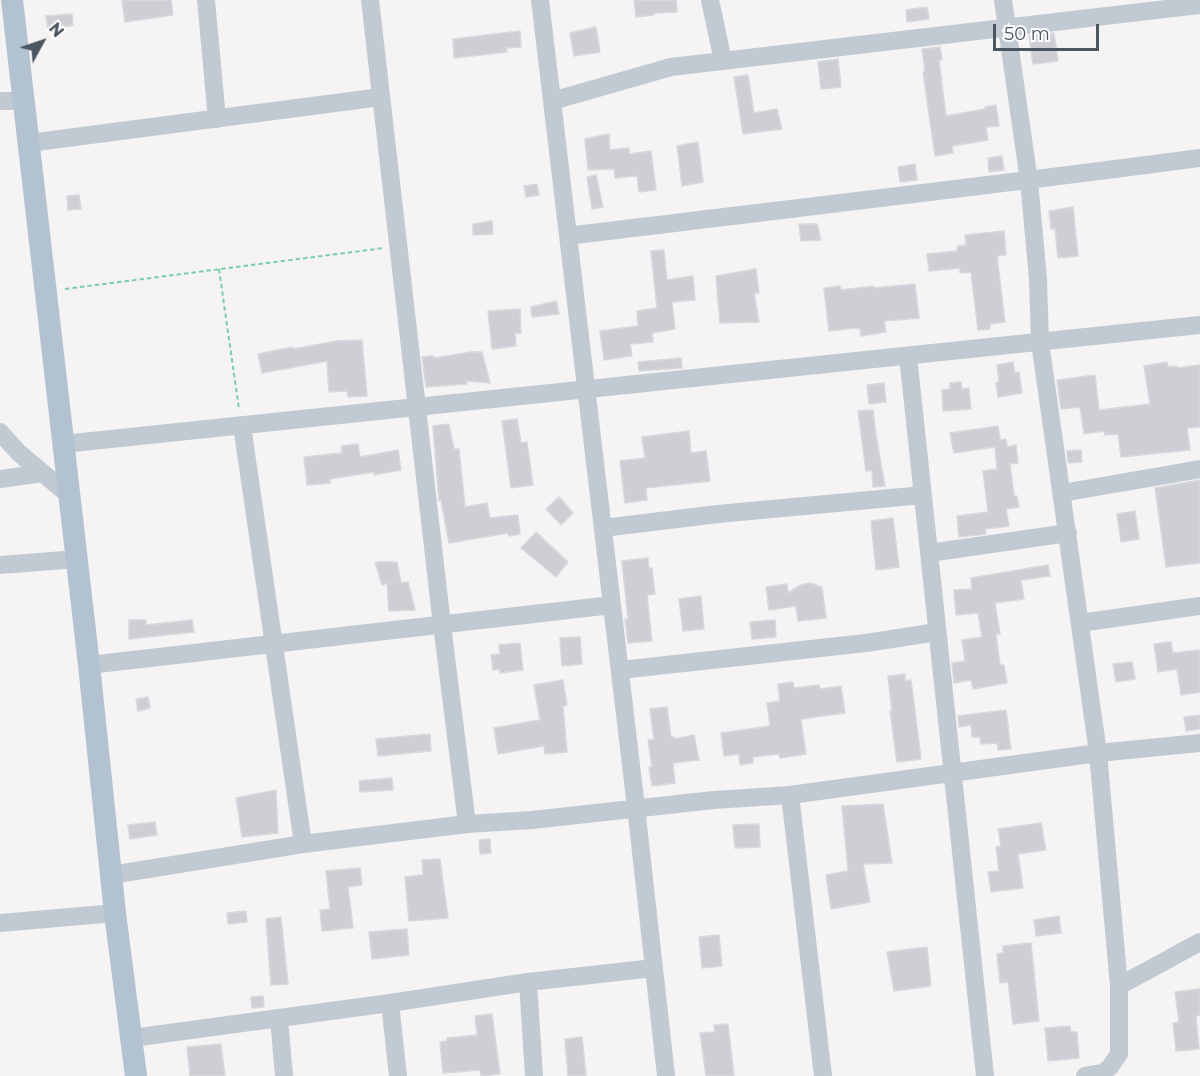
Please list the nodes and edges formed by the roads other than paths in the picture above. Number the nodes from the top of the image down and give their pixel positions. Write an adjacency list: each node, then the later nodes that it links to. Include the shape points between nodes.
1 (12, 0): 12 (main road)
2 (206, 0): 14 (street)
3 (370, 0): 10 (street)
4 (540, 0): 13 (street)
5 (710, 0): 9 (street)
6 (1003, 0): 8 (street)
7 (1200, 5): 8 (street)
8 (1006, 27): 9 (street); 17 (street)
9 (723, 60): 13 (street, via 653,70)
10 (381, 97): 14 (street); 23 (street)
11 (0, 101): 12 (street)
12 (24, 101): 15 (main road)
13 (552, 101): 18 (street)
14 (217, 119): 15 (street)
15 (29, 144): 26 (main road)
16 (1200, 158): 17 (street)
17 (1029, 181): 18 (street); 20 (street)
18 (568, 236): 22 (street)
19 (1200, 325): 20 (street)
20 (1040, 342): 21 (street); 30 (street)
21 (908, 356): 22 (street); 31 (street)
22 (586, 390): 23 (street); 33 (street)
23 (417, 407): 24 (street); 41 (street)
24 (242, 426): 26 (street); 43 (street)
25 (0, 432): 28 (street)
26 (63, 444): 32 (main road)
27 (1200, 469): 30 (street)
28 (43, 473): 29 (street); 32 (street)
29 (0, 478)
30 (1062, 493): 34 (street)
31 (923, 495): 33 (street); 35 (street)
32 (70, 496): 36 (main road)
33 (603, 528): 38 (street)
34 (1068, 533): 35 (street); 40 (street)
35 (929, 553): 42 (street)
36 (77, 559): 37 (street); 44 (main road)
37 (0, 565)
38 (612, 605): 41 (street); 45 (street)
39 (1200, 606): 40 (street)
40 (1080, 622): 47 (street)
41 (442, 625): 43 (street); 51 (street)
42 (937, 632): 45 (street); 48 (street)
43 (274, 644): 44 (street); 52 (street)
44 (89, 665): 53 (main road)
45 (620, 670): 50 (street)
46 (1200, 743): 47 (street)
47 (1098, 753): 48 (street); 59 (street)
48 (952, 774): 49 (street); 69 (street)
49 (790, 795): 50 (street); 68 (street)
50 (636, 807): 51 (street); 57 (street)
51 (467, 824): 52 (street)
52 (303, 844): 53 (street)
53 (111, 875): 54 (main road)
54 (115, 913): 55 (street); 62 (main road)
55 (0, 923)
56 (1200, 942): 59 (street)
57 (654, 968): 58 (street); 67 (street)
58 (528, 982): 60 (street); 66 (street)
59 (1119, 986): 70 (street, via 1119,1054 1102,1073)
60 (390, 1003): 61 (street); 65 (street)
61 (279, 1018): 62 (street); 64 (street)
62 (132, 1038): 63 (main road)
63 (136, 1076)
64 (284, 1076)
65 (398, 1076)
66 (534, 1076)
67 (666, 1076)
68 (823, 1076)
69 (985, 1076)
70 (1085, 1076)

